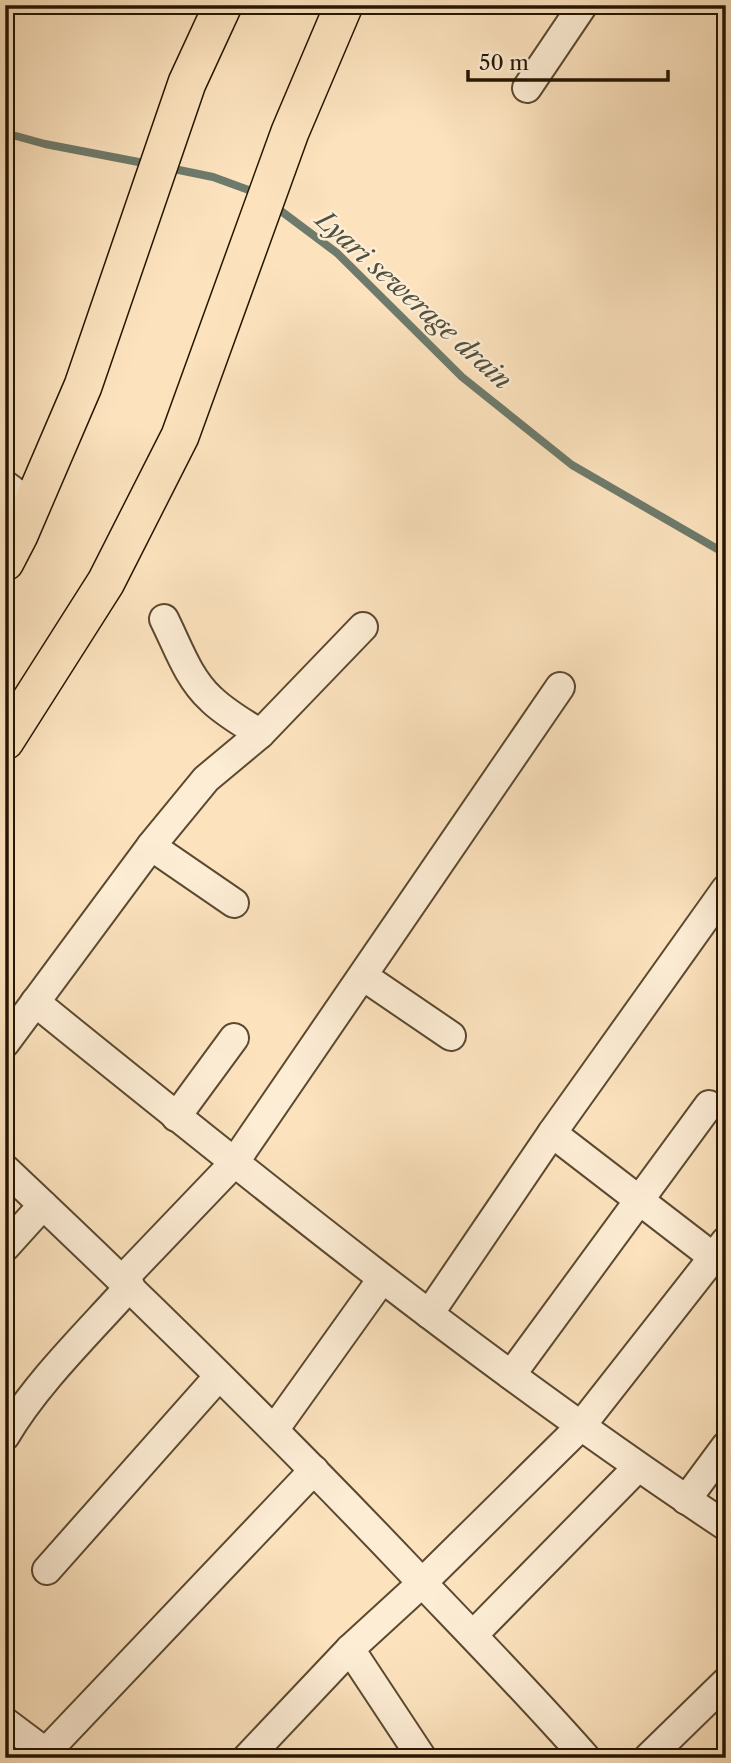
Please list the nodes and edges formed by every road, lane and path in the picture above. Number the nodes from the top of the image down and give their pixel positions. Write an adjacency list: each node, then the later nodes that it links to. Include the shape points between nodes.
1 (223, 5): 5 (main road, via 187,83 83,386)
2 (344, 5): 10 (main road, via 290,132 180,436 106,582)
3 (583, 5): 4 (street)
4 (527, 88)
5 (16, 522)
6 (164, 619): 9 (street, via 200,687 213,702)
7 (363, 627): 9 (street)
8 (560, 687): 14 (street)
9 (261, 734): 11 (street, via 206,779)
10 (5, 741)
11 (151, 846): 13 (street); 15 (street)
12 (726, 889): 21 (street)
13 (233, 903)
14 (363, 976): 16 (street); 22 (street)
15 (35, 1002): 18 (street); 20 (street)
16 (451, 1036)
17 (234, 1038): 20 (street)
18 (5, 1043)
19 (709, 1105): 24 (street)
20 (176, 1116): 22 (street)
21 (552, 1133): 24 (street); 30 (street)
22 (234, 1163): 28 (street); 29 (street)
23 (5, 1169): 25 (street)
24 (638, 1201): 27 (street); 31 (street)
25 (43, 1205): 26 (street); 29 (street)
26 (5, 1247)
27 (719, 1249): 33 (street)
28 (382, 1279): 30 (street); 34 (street)
29 (126, 1283): 32 (street); 35 (street, via 17,1415)
30 (429, 1314): 31 (street)
31 (511, 1375): 33 (street)
32 (219, 1376): 34 (street); 41 (street)
33 (580, 1427): 37 (street); 42 (street)
34 (274, 1430): 38 (street)
35 (5, 1436)
36 (726, 1446): 39 (street)
37 (638, 1467): 39 (street); 43 (street)
38 (314, 1470): 42 (street); 47 (street)
39 (686, 1500): 40 (street)
40 (726, 1526)
41 (47, 1570)
42 (422, 1583): 43 (street); 44 (street)
43 (473, 1635): 50 (street)
44 (350, 1649): 48 (street); 49 (street)
45 (726, 1682): 51 (street)
46 (5, 1722): 47 (street)
47 (50, 1755)
48 (247, 1758)
49 (422, 1758)
50 (586, 1758)
51 (648, 1758)

